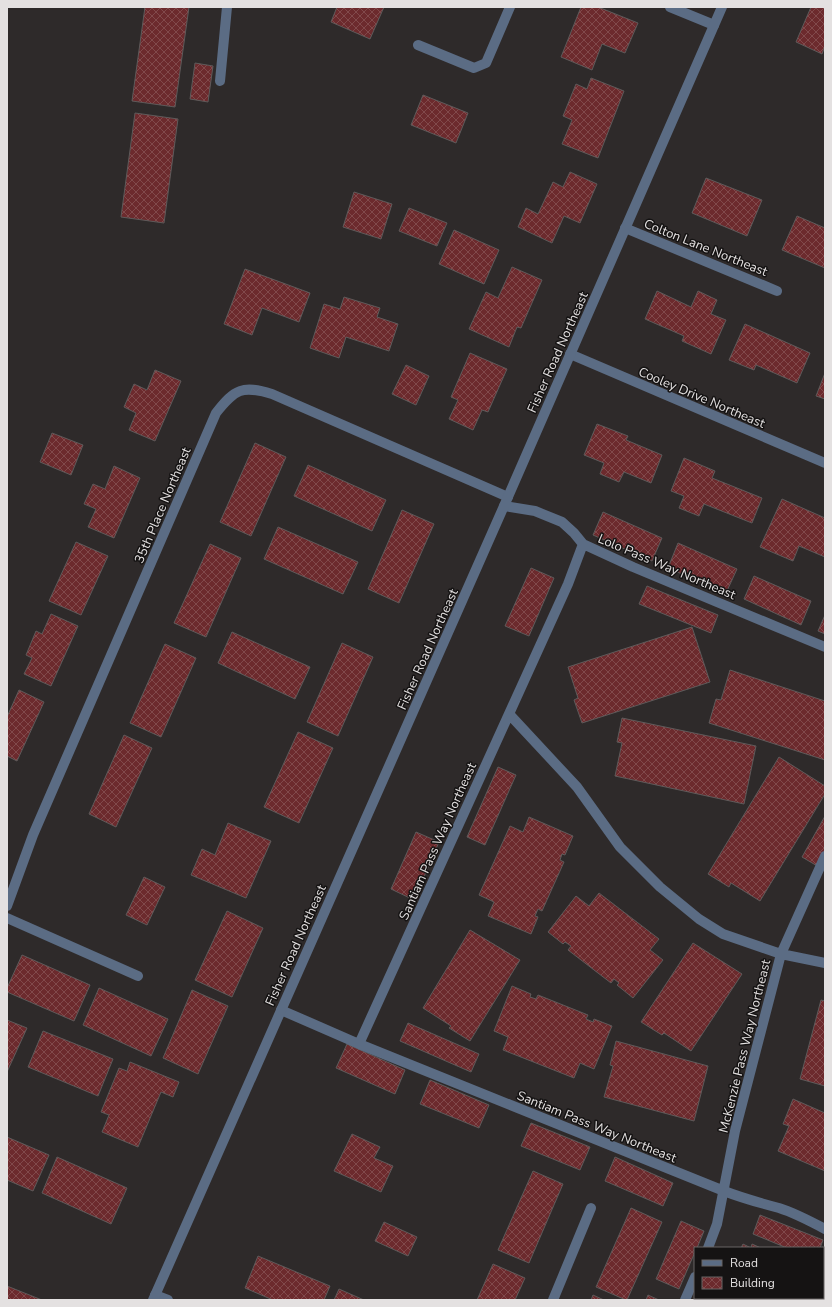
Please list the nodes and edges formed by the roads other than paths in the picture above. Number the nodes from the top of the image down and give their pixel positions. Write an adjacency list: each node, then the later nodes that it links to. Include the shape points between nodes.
1 (227, 7): 7 (street)
2 (510, 7): 6 (street, via 486,63 474,68)
3 (670, 7): 5 (street)
4 (722, 7): 5 (street, Fisher Road Northeast)
5 (714, 25): 8 (street, Fisher Road Northeast)
6 (418, 45)
7 (220, 81)
8 (625, 228): 9 (street, Colton Lane Northeast); 10 (street, Fisher Road Northeast)
9 (777, 291)
10 (570, 354): 11 (street, Cooley Drive Northeast); 12 (street, Fisher Road Northeast)
11 (825, 463)
12 (506, 501): 13 (street, Lolo Pass Way Northeast, via 562,522); 17 (street, 35th Place Northeast, via 272,394 255,389 242,390 228,398 216,413 33,835); 22 (street, Fisher Road Northeast)
13 (583, 544): 14 (street, Lolo Pass Way Northeast); 15 (street, Santiam Pass Way Northeast)
14 (825, 647)
15 (510, 715): 19 (street, via 577,787 620,847 660,887 699,919 723,934); 23 (street, Santiam Pass Way Northeast)
16 (825, 856): 19 (street, McKenzie Pass Way Northeast)
17 (7, 906)
18 (7, 918): 21 (street)
19 (781, 954): 20 (street); 24 (street, McKenzie Pass Way Northeast, via 735,1131)
20 (825, 963)
21 (138, 976)
22 (281, 1010): 23 (street, Santiam Pass Way Northeast); 29 (street, Fisher Road Northeast)
23 (359, 1044): 24 (street, Santiam Pass Way Northeast)
24 (724, 1191): 26 (street, Santiam Pass Way Northeast, via 779,1208); 27 (street, McKenzie Pass Way Northeast, via 717,1224)
25 (591, 1208): 31 (street)
26 (825, 1229)
27 (708, 1247)
28 (694, 1279): 32 (street)
29 (154, 1297): 30 (street)
30 (168, 1300)
31 (553, 1300)
32 (685, 1300)

